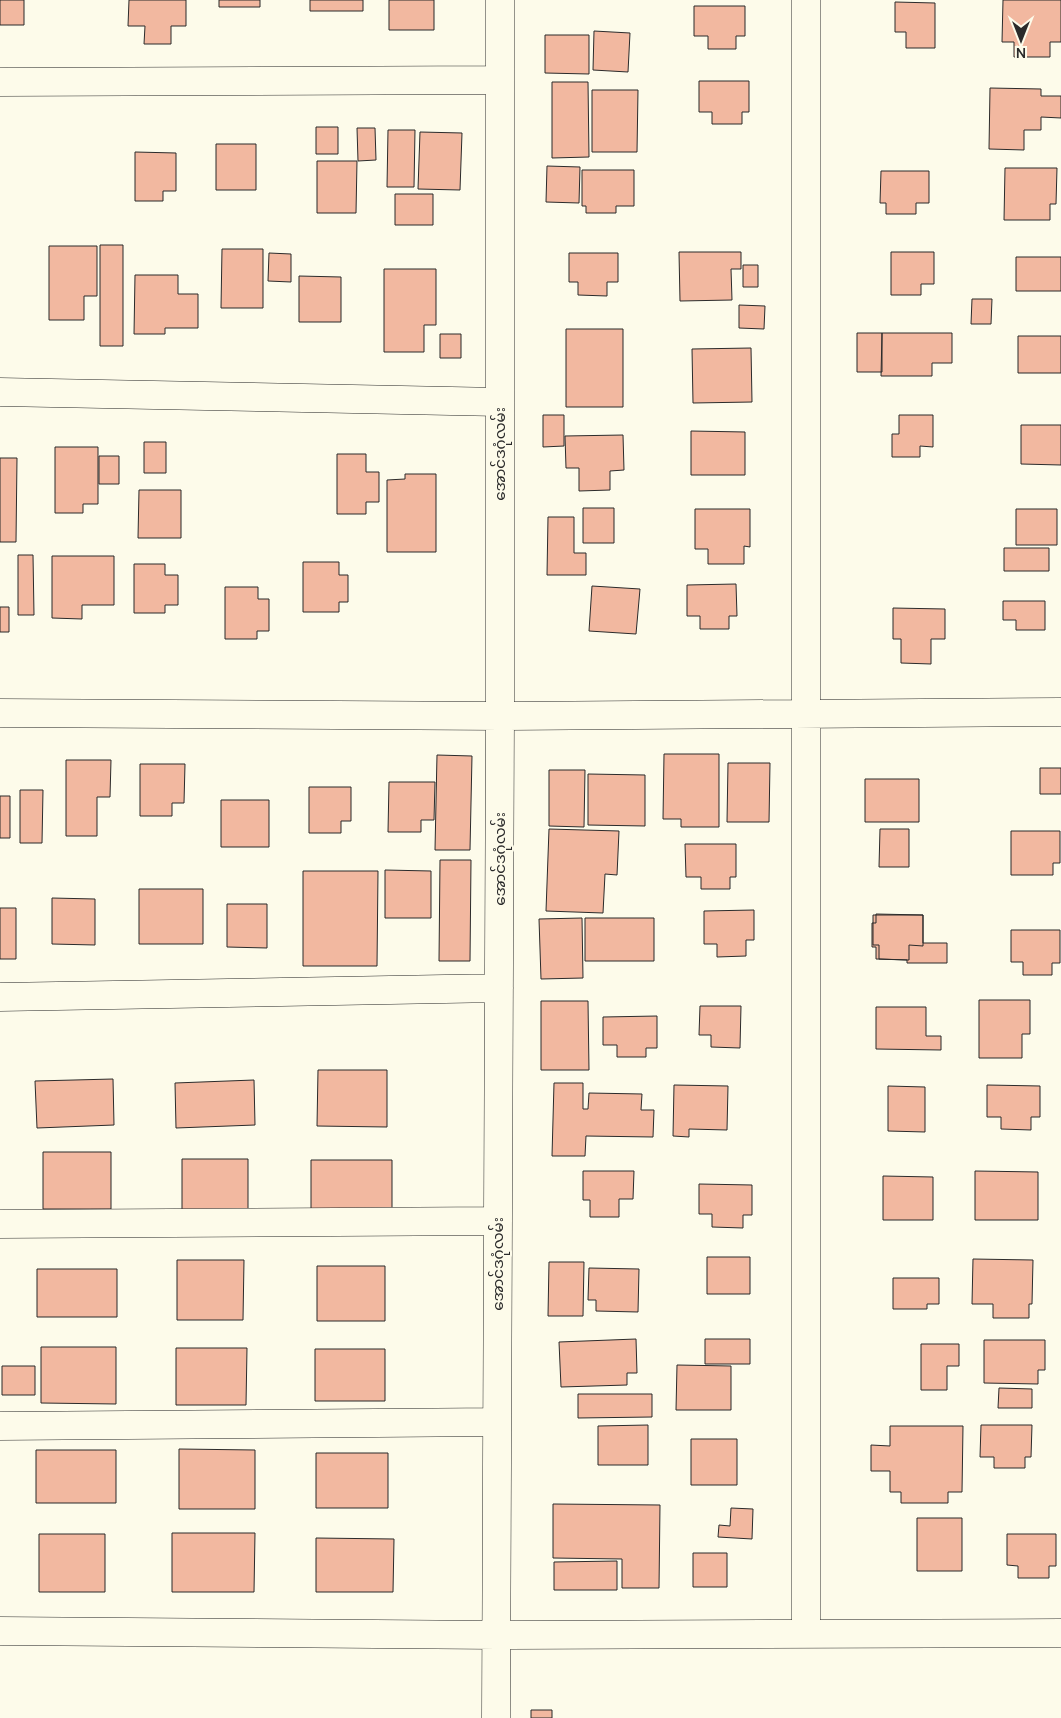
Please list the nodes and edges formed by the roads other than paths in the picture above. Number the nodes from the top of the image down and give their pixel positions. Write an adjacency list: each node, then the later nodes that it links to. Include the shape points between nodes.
1 (500, 0): 3 (street, အောင်ဒဂုံလမ်း)
2 (806, 0): 9 (street)
3 (500, 80): 4 (street); 6 (street, အောင်ဒဂုံလမ်း)
4 (0, 82)
5 (0, 392): 6 (street)
6 (500, 402): 10 (street, အောင်ဒဂုံလမ်း)
7 (1061, 712): 9 (street)
8 (0, 713): 10 (street)
9 (806, 714): 10 (street); 19 (street)
10 (500, 716): 11 (street, အောင်ဒဂုံလမ်း)
11 (499, 988): 12 (street); 13 (street, အောင်ဒဂုံလမ်း)
12 (0, 997)
13 (498, 1221): 14 (street); 15 (street, အောင်ဒဂုံလမ်း)
14 (0, 1224)
15 (497, 1422): 16 (street); 20 (street, အောင်ဒဂုံလမ်း)
16 (0, 1426)
17 (0, 1631): 20 (street)
18 (1061, 1633): 19 (street)
19 (806, 1634): 20 (street)
20 (496, 1635): 21 (street, အောင်ဒဂုံလမ်း)
21 (496, 1718)

